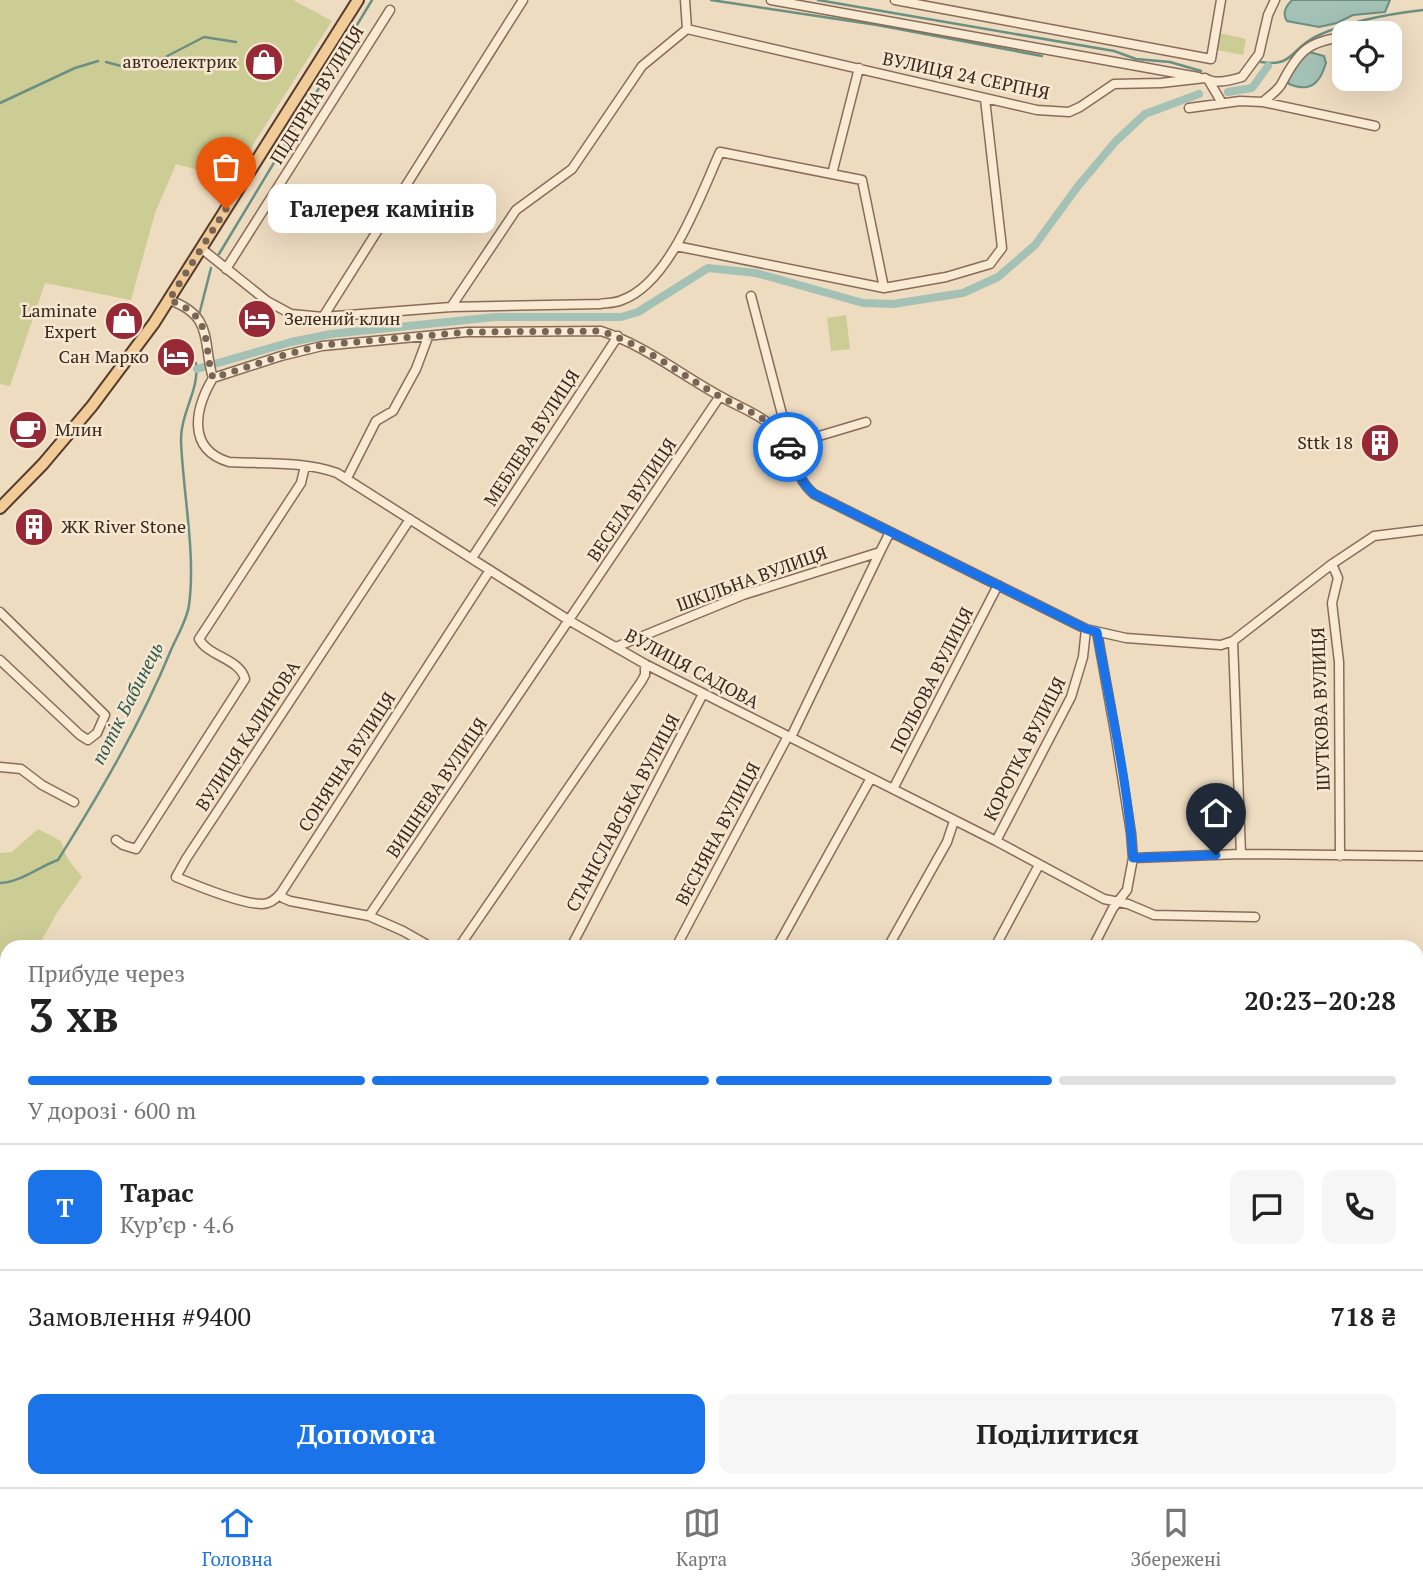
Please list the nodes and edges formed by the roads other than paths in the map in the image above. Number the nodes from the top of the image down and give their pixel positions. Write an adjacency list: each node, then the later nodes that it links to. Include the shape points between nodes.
1 (358, 0): 20 (main road)
2 (523, 0): 26 (street)
3 (685, 0): 9 (street)
4 (771, 0): 12 (street)
5 (895, 0): 6 (street, via 1211,59)
6 (1222, 0)
7 (1275, 0): 12 (street, ВУЛИЦЯ 24 СЕРПНЯ, via 1254,63 1242,77)
8 (390, 10): 21 (street, ПІДГІРНА ВУЛИЦЯ)
9 (687, 29): 11 (street, ВУЛИЦЯ 24 СЕРПНЯ); 25 (street, via 642,66 572,169 516,210)
10 (1332, 39): 14 (street, via 1318,41 1296,56 1282,85)
11 (859, 68): 13 (street, ВУЛИЦЯ 24 СЕРПНЯ); 18 (street)
12 (1207, 80): 13 (street, ВУЛИЦЯ 24 СЕРПНЯ, via 1114,84 1069,112); 15 (street)
13 (985, 99): 22 (street, via 1002,248 990,264)
14 (1263, 102): 15 (street); 17 (street)
15 (1222, 103): 16 (street)
16 (1189, 108)
17 (1375, 125)
18 (832, 174): 19 (street, via 720,152); 22 (street, via 862,180)
19 (676, 246): 22 (street); 25 (street, via 644,287 622,300)
20 (202, 248): 21 (street); 24 (main road)
21 (226, 269): 26 (street, via 291,314)
22 (884, 288)
23 (751, 296): 32 (street)
24 (169, 300): 29 (street, via 181,304 204,326); 35 (main road, via 92,406)
25 (451, 307): 26 (street)
26 (323, 317)
27 (618, 336): 28 (street, via 601,331 517,330); 30 (street); 40 (street, МЕБЛЕВА ВУЛИЦЯ)
28 (428, 337): 29 (street, via 322,345); 34 (street, via 393,411 376,421)
29 (212, 375): 33 (street, ВУЛИЦЯ САДОВА, via 197,420 207,450 229,462)
30 (720, 396): 32 (street, via 762,418); 45 (street, ВЕСЕЛА ВУЛИЦЯ)
31 (866, 422): 32 (street)
32 (786, 442): 38 (street, via 804,485 814,494)
33 (304, 466): 34 (street, ВУЛИЦЯ САДОВА); 59 (street, via 301,483 199,639 242,671 245,679 136,849)
34 (346, 478): 36 (street, ВУЛИЦЯ САДОВА)
35 (0, 508)
36 (410, 519): 40 (street, ВУЛИЦЯ САДОВА); 66 (street, ВУЛИЦЯ КАЛИНОВА, via 176,877 262,904)
37 (1423, 530): 41 (street, via 1374,536)
38 (890, 532): 39 (street); 43 (street)
39 (880, 552): 49 (street, ШКІЛЬНА ВУЛИЦЯ, via 743,595); 53 (street, ВЕСНЯНА ВУЛИЦЯ)
40 (471, 558): 42 (street, ВУЛИЦЯ САДОВА)
41 (1332, 564): 48 (street); 62 (street, ШУТКОВА ВУЛИЦЯ, via 1338,578 1332,603 1339,662)
42 (490, 570): 45 (street, ВУЛИЦЯ САДОВА); 66 (street, СОНЯЧНА ВУЛИЦЯ)
43 (998, 585): 46 (street); 56 (street, ПОЛЬОВА ВУЛИЦЯ)
44 (0, 612): 50 (street, via 105,715 97,733 88,740 80,735)
45 (570, 621): 49 (street, ВУЛИЦЯ САДОВА); 68 (street, ВИШНЕВА ВУЛИЦЯ)
46 (1086, 629): 47 (street); 60 (street, КОРОТКА ВУЛИЦЯ, via 1071,697)
47 (1097, 632): 48 (street, via 1221,645); 64 (street)
48 (1233, 641): 61 (street)
49 (616, 648): 51 (street, ВУЛИЦЯ САДОВА)
50 (0, 660)
51 (645, 664): 52 (street, ВУЛИЦЯ САДОВА); 71 (street, via 641,682)
52 (703, 694): 53 (street, ВУЛИЦЯ САДОВА); 72 (street, СТАНІСЛАВСЬКА ВУЛИЦЯ)
53 (789, 737): 55 (street, ВУЛИЦЯ САДОВА); 73 (street, ВЕСНЯНА ВУЛИЦЯ)
54 (0, 767): 57 (street, via 21,769)
55 (872, 778): 56 (street, ВУЛИЦЯ САДОВА); 74 (street)
56 (893, 789): 58 (street, ВУЛИЦЯ САДОВА)
57 (74, 803)
58 (954, 821): 60 (street, ВУЛИЦЯ САДОВА); 75 (street, via 947,842)
59 (116, 839)
60 (996, 841): 65 (street, ВУЛИЦЯ САДОВА)
61 (1241, 854): 62 (street); 64 (street)
62 (1340, 856): 63 (street)
63 (1423, 856)
64 (1133, 858): 67 (street, via 1127,890)
65 (1039, 865): 67 (street, ВУЛИЦЯ САДОВА); 76 (street)
66 (281, 894): 68 (street, via 290,901)
67 (1118, 902): 69 (street, ВУЛИЦЯ САДОВА, via 1154,915); 77 (street)
68 (369, 916): 70 (street)
69 (1255, 917)
70 (419, 940)
71 (464, 940)
72 (575, 940)
73 (680, 940)
74 (781, 940)
75 (892, 940)
76 (999, 940)
77 (1097, 940)

